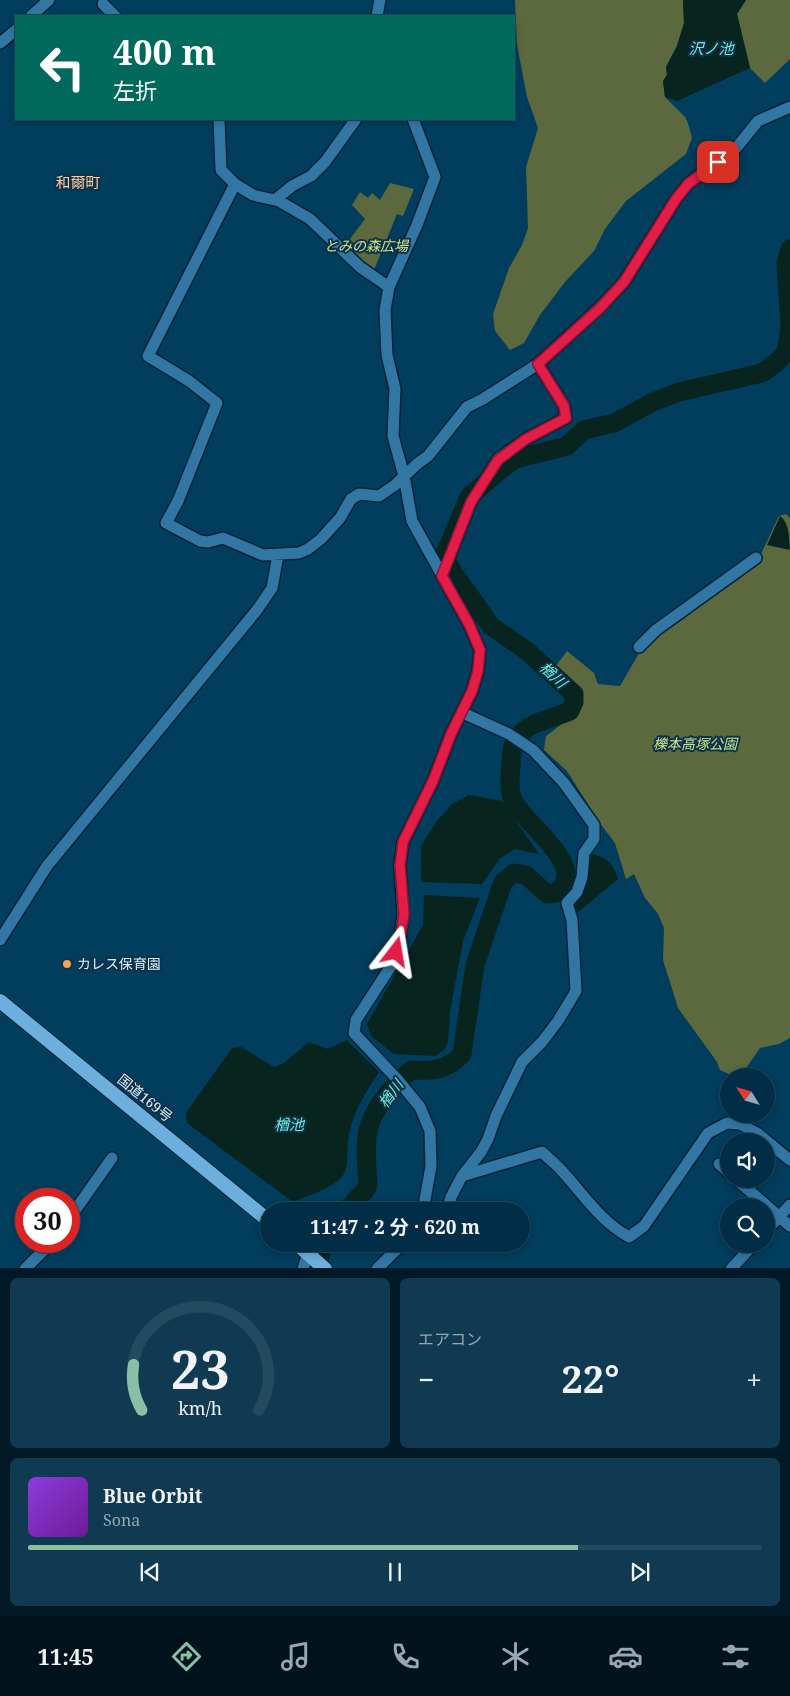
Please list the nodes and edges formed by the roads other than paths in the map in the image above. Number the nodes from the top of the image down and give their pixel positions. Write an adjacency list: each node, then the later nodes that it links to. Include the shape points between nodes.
1 (49, 0): 4 (street)
2 (380, 0): 6 (street)
3 (103, 4): 5 (street)
4 (32, 15)
5 (114, 15)
6 (377, 15)
7 (15, 31): 8 (street)
8 (0, 43)
9 (790, 107): 16 (street, via 758,121 737,146 688,184 624,282)
10 (219, 120): 13 (street, via 221,170)
11 (355, 120): 14 (street, via 311,176)
12 (413, 120): 15 (street, via 435,177)
13 (235, 184): 14 (street, via 253,195); 18 (street, via 148,356 217,403 166,523 200,542 223,538 263,555)
14 (275, 200): 15 (street, via 310,220 360,267)
15 (389, 287): 17 (street, via 385,310 388,355 395,389 393,436)
16 (538, 364): 17 (street, via 467,407 428,456); 20 (street, via 564,406 566,418 526,439 498,460 471,502)
17 (404, 476): 18 (street, via 379,496 359,494 352,499 334,525 308,549); 20 (street, via 412,521)
18 (278, 555): 23 (street, via 272,588 257,610 47,866)
19 (756, 558): 21 (street, via 662,625)
20 (442, 576): 22 (street, via 480,650 478,671)
21 (639, 647)
22 (463, 713): 27 (street, via 509,734 533,750 564,784 594,825 594,839 584,853 577,892 568,903 576,991 558,1021 522,1062 485,1146); 29 (street, via 403,842 400,865 404,914 400,938 391,966 356,1020 354,1033 420,1107 430,1131 431,1166)
23 (0, 940)
24 (0, 1001): 33 (highway, 国道169号)
25 (112, 1158): 31 (street)
26 (790, 1160): 27 (street, via 757,1133 740,1124 727,1123 708,1133 644,1226 629,1237 596,1212 561,1169 542,1152)
27 (462, 1176): 30 (street)
28 (747, 1188): 34 (street)
29 (425, 1202)
30 (450, 1202)
31 (80, 1203)
32 (790, 1205): 34 (street)
33 (260, 1214)
34 (780, 1216): 35 (street); 36 (street)
35 (775, 1221)
36 (790, 1226)
37 (303, 1252): 43 (street)
38 (308, 1252): 44 (highway)
39 (394, 1252): 45 (street)
40 (41, 1253): 42 (street)
41 (745, 1253): 46 (street)
42 (25, 1268)
43 (303, 1268)
44 (326, 1268)
45 (377, 1268)
46 (731, 1268)

